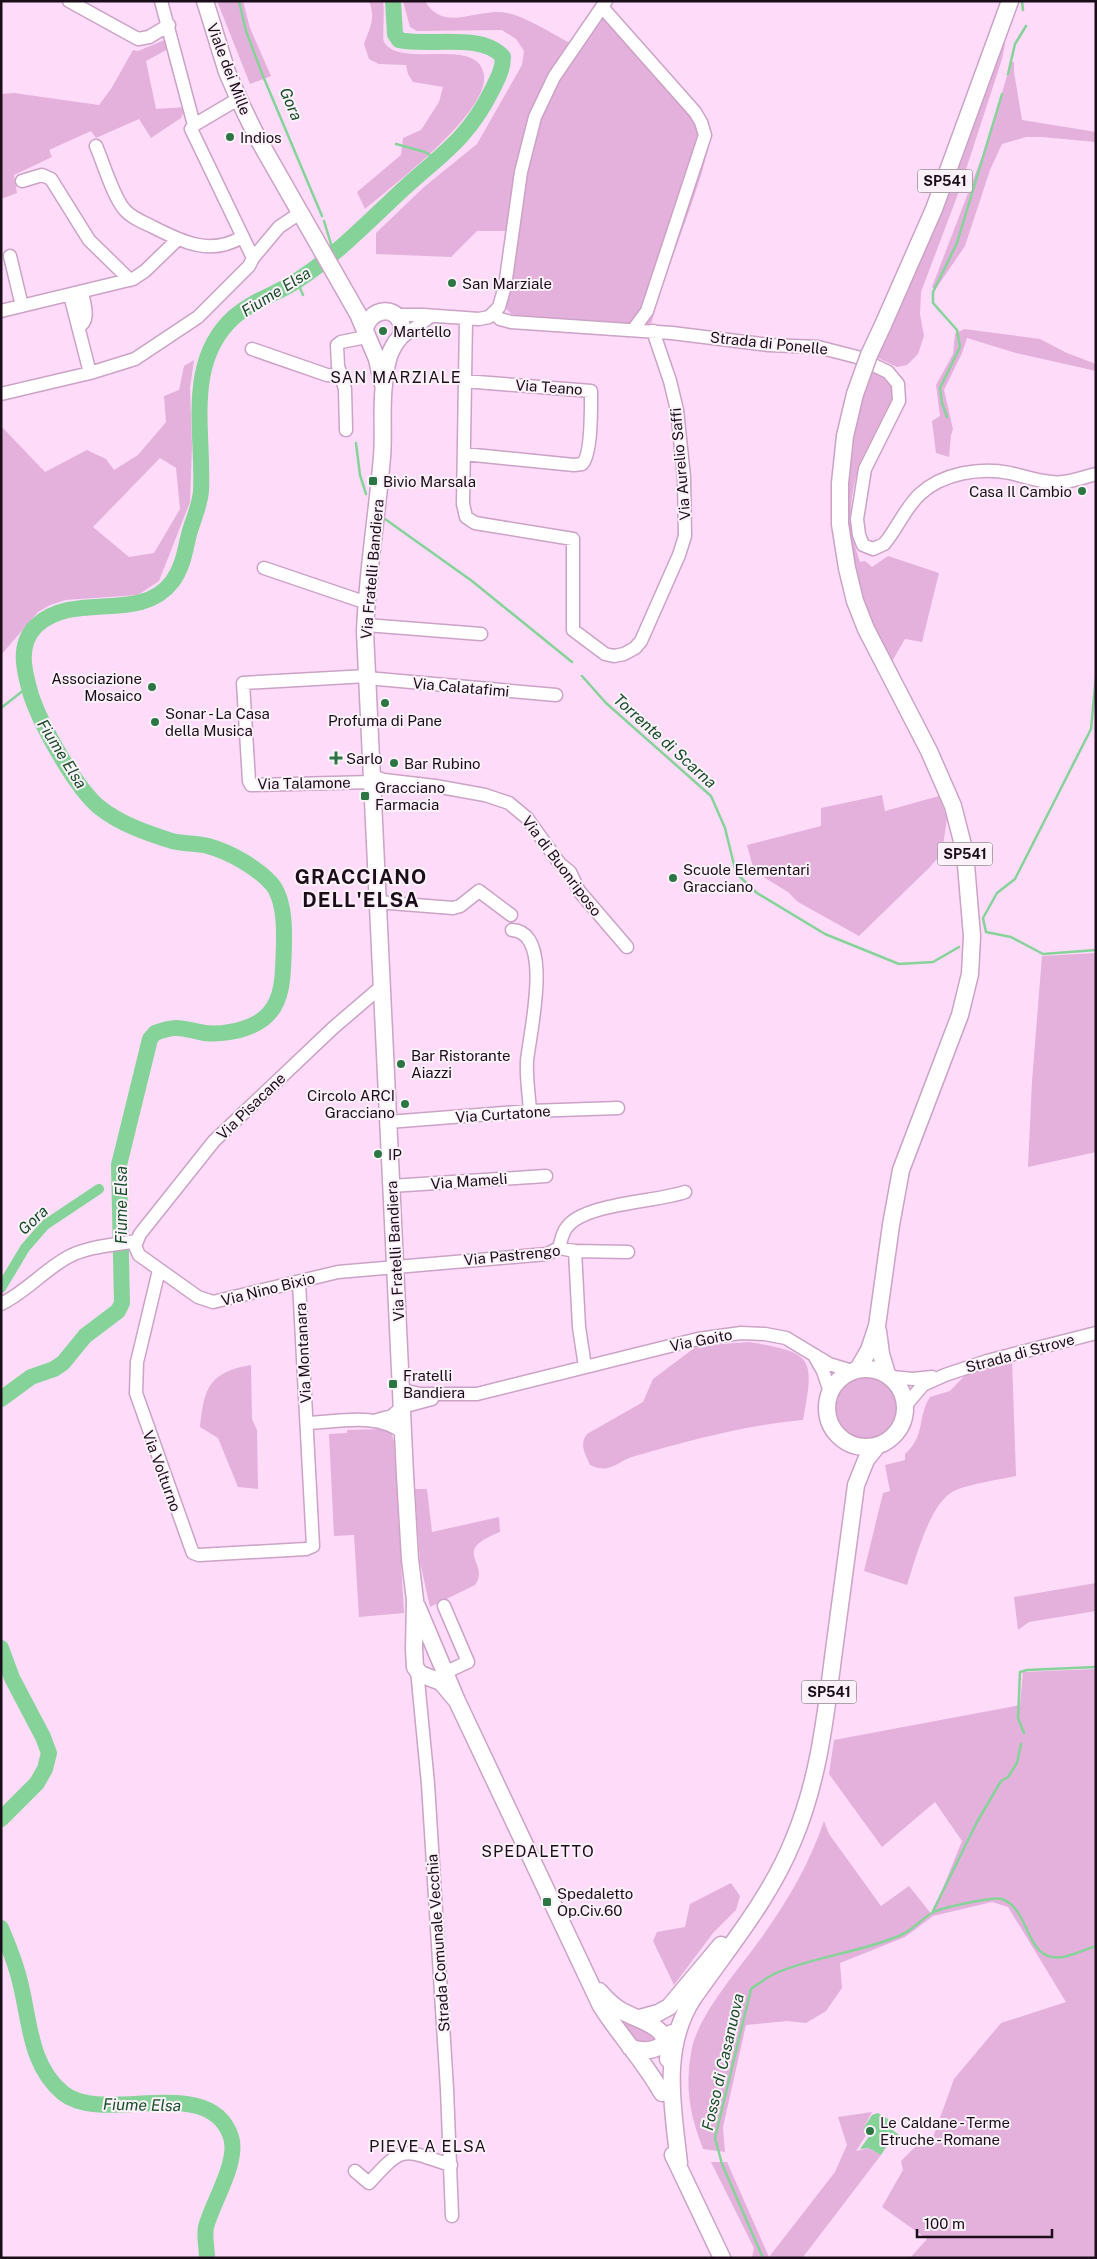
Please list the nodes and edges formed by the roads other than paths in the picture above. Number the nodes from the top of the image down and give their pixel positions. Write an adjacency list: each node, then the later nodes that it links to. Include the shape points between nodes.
1 (69, 1): 6 (street, via 138,39 149,37)
2 (206, 1): 7 (main road, Viale dei Mille); 8 (main road, Viale dei Mille)
3 (1010, 1): 67 (main road, SP541, bridge, via 937,201 869,354 845,436 840,483 840,524 856,601 871,639 929,751 953,806 965,853 972,927 971,968 962,1006 899,1180)
4 (162, 2): 6 (street)
5 (604, 4): 25 (street, via 554,77 537,110 521,172 504,291); 28 (street, via 695,112 705,135 648,306)
6 (169, 25): 9 (street)
7 (223, 38): 8 (street, via 239,90); 10 (main road, Viale dei Mille)
8 (234, 101): 9 (street); 10 (street, via 244,101); 12 (main road, Viale dei Mille)
9 (194, 125): 15 (street, via 192,131)
10 (260, 128): 12 (main road, Viale dei Mille)
11 (96, 146): 16 (street, via 125,210)
12 (272, 162): 20 (main road, Viale dei Mille)
13 (22, 181): 19 (street, via 42,175 51,179 91,243)
14 (294, 217): 18 (street, via 279,227)
15 (242, 237): 16 (street, via 214,247); 18 (street)
16 (178, 240): 19 (street, via 142,274)
17 (10, 256): 22 (street)
18 (253, 258): 33 (street, via 249,266 193,321 135,359)
19 (130, 280): 21 (street)
20 (343, 289): 24 (main road, via 367,306); 30 (main road, Viale dei Mille)
21 (76, 294): 22 (street); 33 (street, via 86,319 78,327)
22 (22, 306): 23 (street)
23 (1, 311)
24 (390, 313): 26 (street); 30 (main road, via 371,316 367,320); 31 (main road, via 401,323)
25 (494, 313): 27 (street, via 485,319); 28 (street, Strada di Ponelle, via 511,322)
26 (431, 316): 27 (street); 31 (street)
27 (466, 319): 35 (street)
28 (633, 330): 29 (street, Strada di Ponelle)
29 (653, 331): 39 (street, Via Aurelio Saffi, via 676,402 686,532 640,644 624,654 608,656 574,631 573,539 467,519 463,504); 40 (street, Strada di Ponelle, via 769,346 826,348 857,357 893,376 899,387 899,400 869,460 860,490 858,535 868,548 884,544 922,492 958,475 999,472 1059,483)
30 (367, 337): 31 (main road, via 374,346 384,348); 34 (street, via 338,344); 36 (main road, Via Fratelli Bandiera)
31 (397, 341): 36 (main road, Via Fratelli Bandiera)
32 (252, 349): 34 (street, via 327,375)
33 (90, 373): 37 (street)
34 (340, 376): 38 (street, via 344,389)
35 (464, 381): 39 (street); 39 (street, Via Teano, via 591,391 585,460 580,465)
36 (383, 386): 42 (main road, Via Fratelli Bandiera, via 382,457)
37 (1, 394)
38 (346, 430)
39 (464, 454)
40 (1096, 474)
41 (264, 568): 42 (street)
42 (367, 603): 43 (main road, Via Fratelli Bandiera)
43 (366, 625): 44 (street); 45 (main road, Via Fratelli Bandiera)
44 (481, 634)
45 (367, 677): 46 (street, Via Calatafimi); 47 (main road, Via Fratelli Bandiera); 47 (street, Via Talamone, via 243,683 251,785)
46 (556, 695)
47 (372, 779): 48 (main road, Via Fratelli Bandiera); 51 (street, Via di Buonriposo, via 435,786 509,803 527,818 560,864 570,872 579,891)
48 (377, 902): 49 (street, via 452,908 460,906 479,891); 52 (main road, Via Fratelli Bandiera)
49 (511, 915)
50 (512, 930): 54 (street, via 526,935 536,969 537,1002 527,1062)
51 (627, 947)
52 (382, 986): 55 (main road, Via Fratelli Bandiera); 59 (street, Via Pisacane, via 214,1141)
53 (618, 1108): 54 (street, Via Curtatone)
54 (530, 1111): 55 (street, Via Curtatone)
55 (388, 1122): 57 (main road, Via Fratelli Bandiera)
56 (546, 1176): 57 (street, Via Mameli)
57 (391, 1186): 63 (main road, Via Fratelli Bandiera)
58 (685, 1192): 60 (street, via 617,1205 580,1218 566,1228)
59 (131, 1242): 64 (street, Via Nino Bixio, via 137,1254); 66 (street, via 68,1257)
60 (559, 1248): 61 (street, Via Pastrengo); 63 (street, Via Pastrengo, via 550,1253)
61 (574, 1251): 62 (street, Via Pastrengo); 70 (street)
62 (628, 1252)
63 (395, 1266): 65 (street, Via Nino Bixio, via 331,1274); 74 (main road, Via Fratelli Bandiera)
64 (158, 1270): 65 (street, Via Nino Bixio, via 202,1299 212,1302); 85 (street, Via Volturno, via 137,1362 136,1393 192,1550 199,1555)
65 (299, 1283): 80 (street, Via Montanara)
66 (1, 1304)
67 (877, 1326): 71 (main road, SP541, via 869,1350); 73 (main road, SP541, via 879,1347)
68 (1096, 1333): 72 (street, Strada di Strove)
69 (814, 1355): 70 (street, Via Goito, via 786,1338 736,1333); 71 (street, Via Goito, via 829,1364); 75 (street)
70 (585, 1367): 76 (street, Via Goito, via 481,1393)
71 (855, 1370): 73 (main road, via 878,1370); 75 (main road, SP541, via 842,1377)
72 (945, 1375): 73 (street, Strada di Strove, via 913,1379); 77 (street, Strada di Strove, via 922,1385)
73 (889, 1376): 77 (main road, SP541, via 900,1388)
74 (402, 1387): 76 (street, Via Goito, via 416,1394); 78 (main road, Via Fratelli Bandiera)
75 (830, 1392): 82 (main road, SP541, via 827,1402 831,1424)
76 (444, 1396): 78 (street, Via Goito)
77 (906, 1405): 83 (main road, SP541, via 899,1430)
78 (402, 1407): 79 (street, Via Montanara, via 392,1416); 81 (main road, Via Fratelli Bandiera)
79 (377, 1420): 80 (street, Via Montanara); 81 (street, Via Montanara)
80 (307, 1423): 85 (street, Via Montanara)
81 (404, 1433): 86 (main road, Via Fratelli Bandiera)
82 (846, 1441): 83 (main road, via 861,1446); 84 (main road, SP541, via 853,1458)
83 (877, 1446): 84 (main road, SP541, via 866,1460)
84 (856, 1485): 93 (main road, SP541, via 816,1771 793,1843)
85 (312, 1547)
86 (415, 1600): 88 (main road, Via Fratelli Bandiera); 89 (main road, Via Fratelli Bandiera)
87 (444, 1606): 90 (street, via 468,1662)
88 (432, 1640): 89 (main road); 90 (main road, Via Fratelli Bandiera)
89 (414, 1645): 91 (main road, Via Fratelli Bandiera)
90 (444, 1669): 91 (main road); 92 (main road, Via Fratelli Bandiera)
91 (422, 1673): 92 (main road, Via Fratelli Bandiera, via 441,1682); 101 (street, Strada Comunale Vecchia)
92 (457, 1701): 95 (main road, Via Fratelli Bandiera)
93 (768, 1890): 94 (main road, SP541); 96 (main road, SP541, via 757,1911)
94 (731, 1935): 97 (main road, via 668,2007); 98 (main road, SP541, via 681,2003 672,2018)
95 (590, 1980): 97 (main road, Via Fratelli Bandiera, via 616,2007); 99 (main road, Via Fratelli Bandiera, via 601,2006)
96 (701, 1988): 98 (main road, via 684,2004); 100 (main road, SP541, via 684,2014 677,2034)
97 (640, 2018): 98 (main road, Via Fratelli Bandiera, via 655,2027)
98 (666, 2041): 99 (main road, via 646,2052); 100 (main road, SP541, via 663,2057)
99 (630, 2047): 100 (main road, Via Fratelli Bandiera)
100 (667, 2093): 104 (main road, SP541, via 667,2134)
101 (451, 2165): 102 (street, via 407,2152 393,2157 369,2183); 103 (street, Strada Comunale Vecchia)
102 (355, 2171)
103 (452, 2216)
104 (722, 2258)

